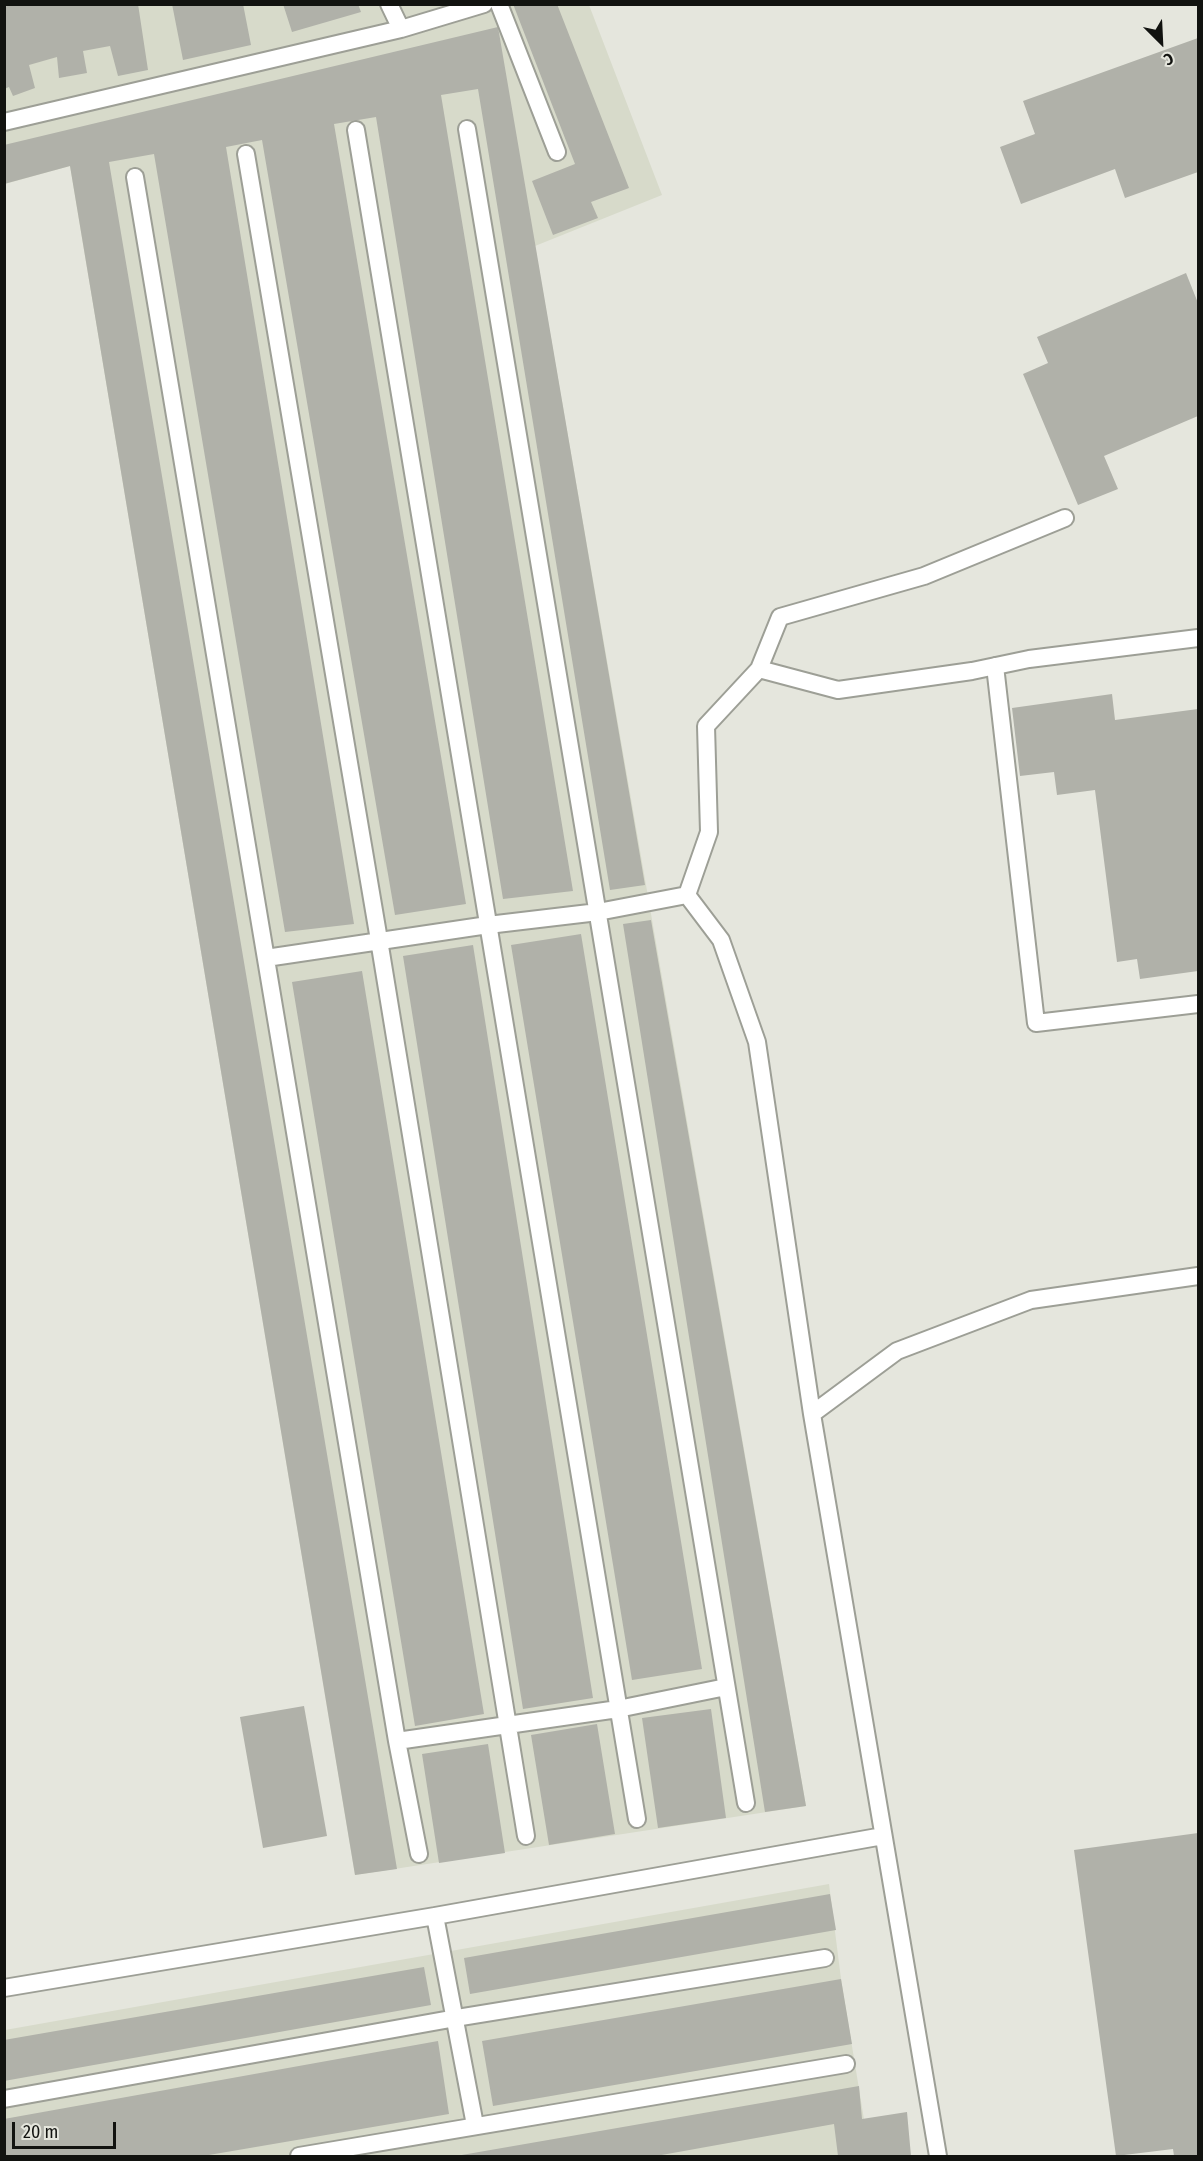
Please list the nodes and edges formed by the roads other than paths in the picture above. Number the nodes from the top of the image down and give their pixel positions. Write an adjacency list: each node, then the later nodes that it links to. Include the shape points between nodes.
1 (389, 4): 4 (lane)
2 (484, 4): 4 (lane)
3 (499, 4): 8 (lane)
4 (401, 29): 5 (lane)
5 (4, 122)
6 (467, 129): 16 (lane)
7 (356, 130): 17 (lane)
8 (557, 152)
9 (246, 154): 18 (lane)
10 (135, 177): 19 (lane)
11 (1065, 518): 14 (lane, via 924,576 780,617)
12 (1198, 638): 13 (lane, via 1029,658)
13 (995, 666): 14 (lane, via 838,690); 20 (lane, via 1036,1023)
14 (759, 669): 15 (lane, via 706,726 709,831)
15 (687, 895): 16 (lane); 22 (lane, via 721,940 757,1042)
16 (598, 912): 17 (lane); 23 (lane)
17 (488, 925): 18 (lane); 24 (lane)
18 (379, 940): 19 (lane); 25 (lane)
19 (266, 958): 26 (lane)
20 (1198, 1004)
21 (1198, 1276): 22 (lane, via 1032,1300 897,1351)
22 (812, 1414): 30 (lane)
23 (726, 1687): 24 (lane); 27 (lane)
24 (618, 1708): 25 (lane); 28 (lane)
25 (507, 1726): 26 (lane); 29 (lane)
26 (397, 1741): 31 (lane)
27 (746, 1803)
28 (637, 1820)
29 (526, 1836)
30 (883, 1836): 32 (lane); 40 (lane)
31 (419, 1854)
32 (435, 1916): 34 (lane); 35 (lane)
33 (825, 1958): 35 (lane)
34 (4, 1988)
35 (456, 2018): 37 (lane); 38 (lane)
36 (846, 2064): 38 (lane)
37 (4, 2099)
38 (475, 2125): 39 (lane)
39 (299, 2157)
40 (938, 2157)

